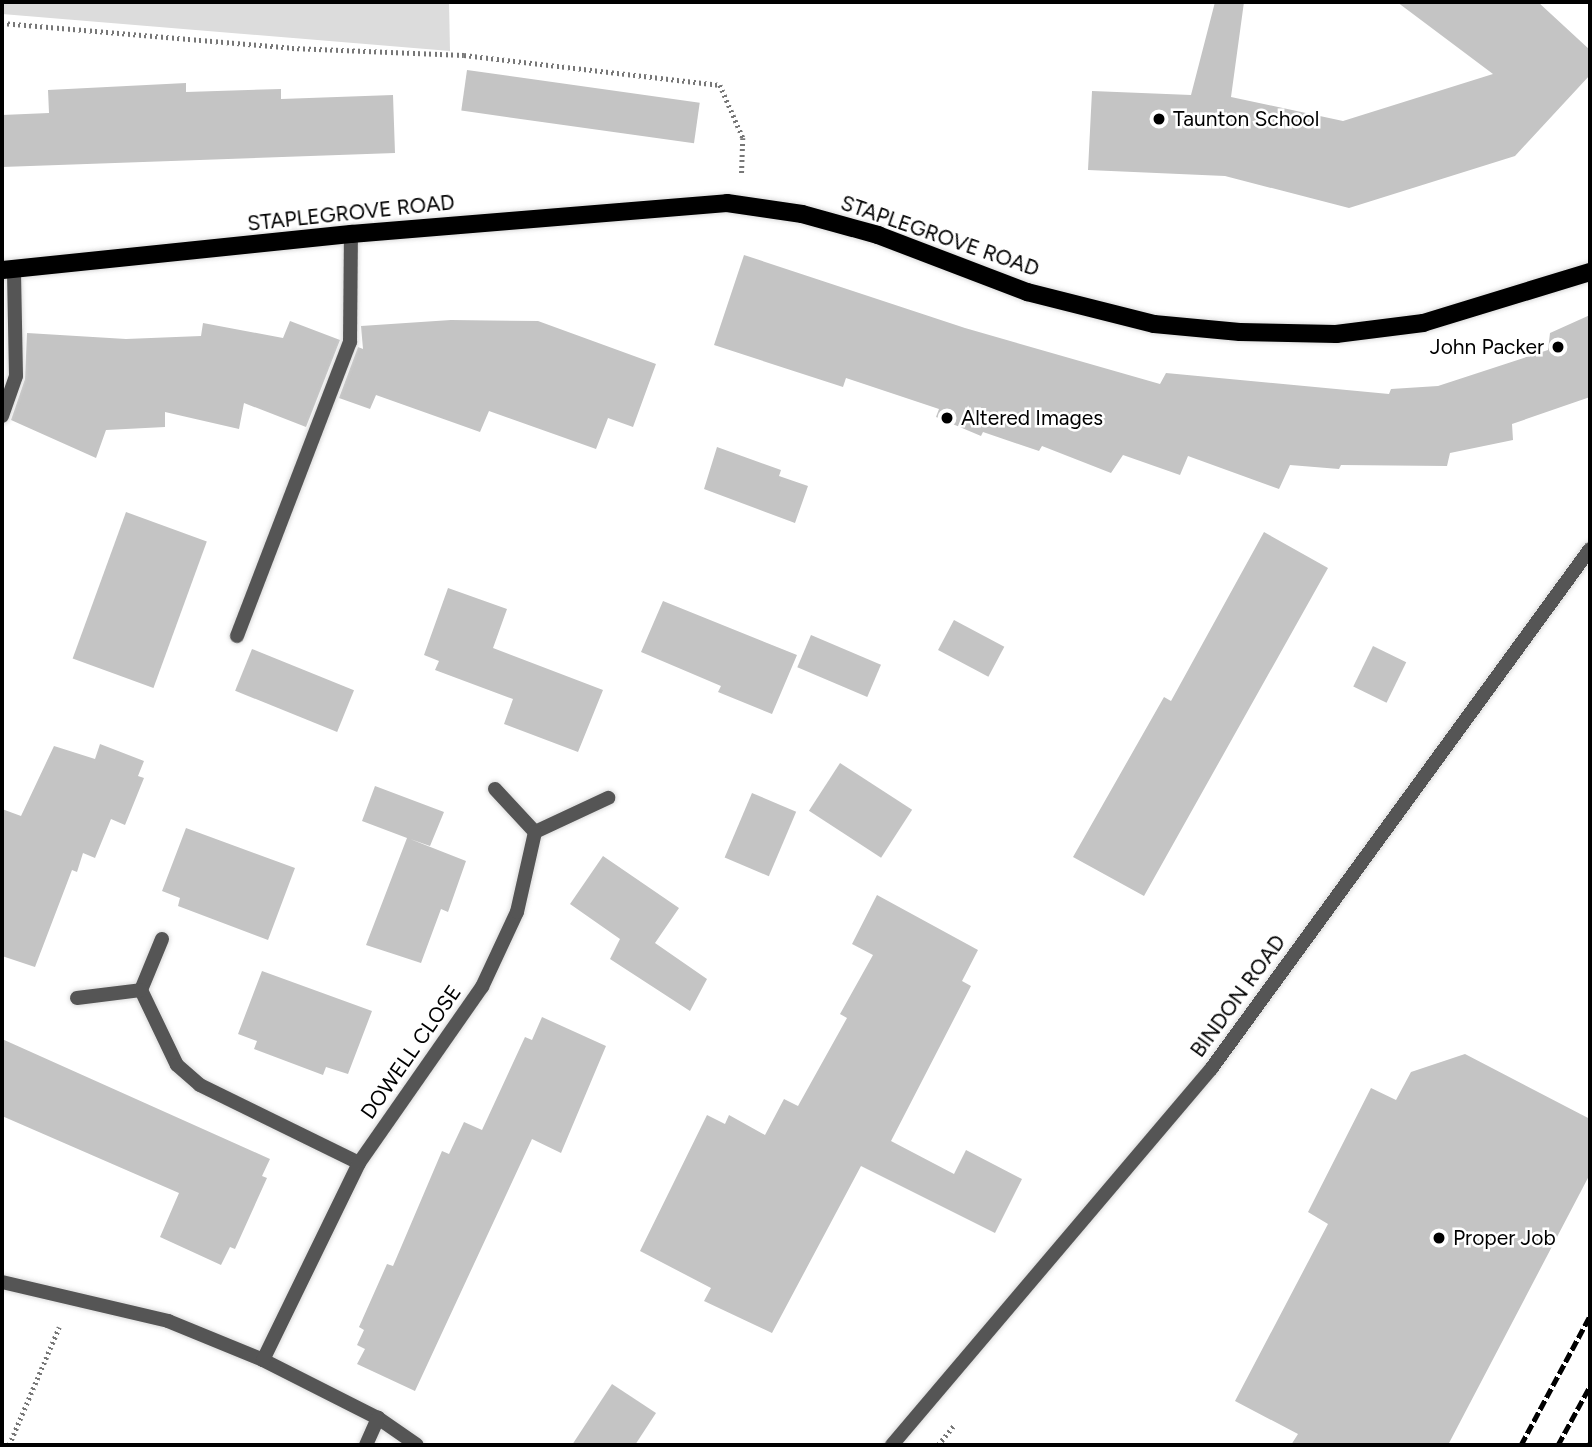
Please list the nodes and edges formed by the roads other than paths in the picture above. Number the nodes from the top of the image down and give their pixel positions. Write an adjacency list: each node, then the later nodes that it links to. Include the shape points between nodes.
1 (352, 234): 2 (main road, STAPLEGROVE ROAD); 3 (main road, STAPLEGROVE ROAD, via 740,205 802,214 878,235 1027,292 1154,324 1240,332 1336,334 1423,323); 6 (street, via 350,342)
2 (8, 269): 4 (street, STAPLEGROVE ROAD, via 16,376)
3 (1590, 272)
4 (2, 416)
5 (1590, 549): 19 (street, BINDON ROAD, via 1210,1069)
6 (237, 636)
7 (495, 789): 9 (street)
8 (608, 799): 9 (street)
9 (535, 832): 13 (street, DOWELL CLOSE, via 517,912 482,987)
10 (162, 939): 11 (street)
11 (141, 990): 12 (street); 13 (street, via 177,1065 200,1085)
12 (76, 998)
13 (359, 1163): 15 (street, DOWELL CLOSE)
14 (2, 1282): 15 (street, via 73,1295 168,1321)
15 (264, 1360): 16 (street)
16 (379, 1418): 17 (street); 18 (street)
17 (366, 1445)
18 (417, 1445)
19 (892, 1445)

